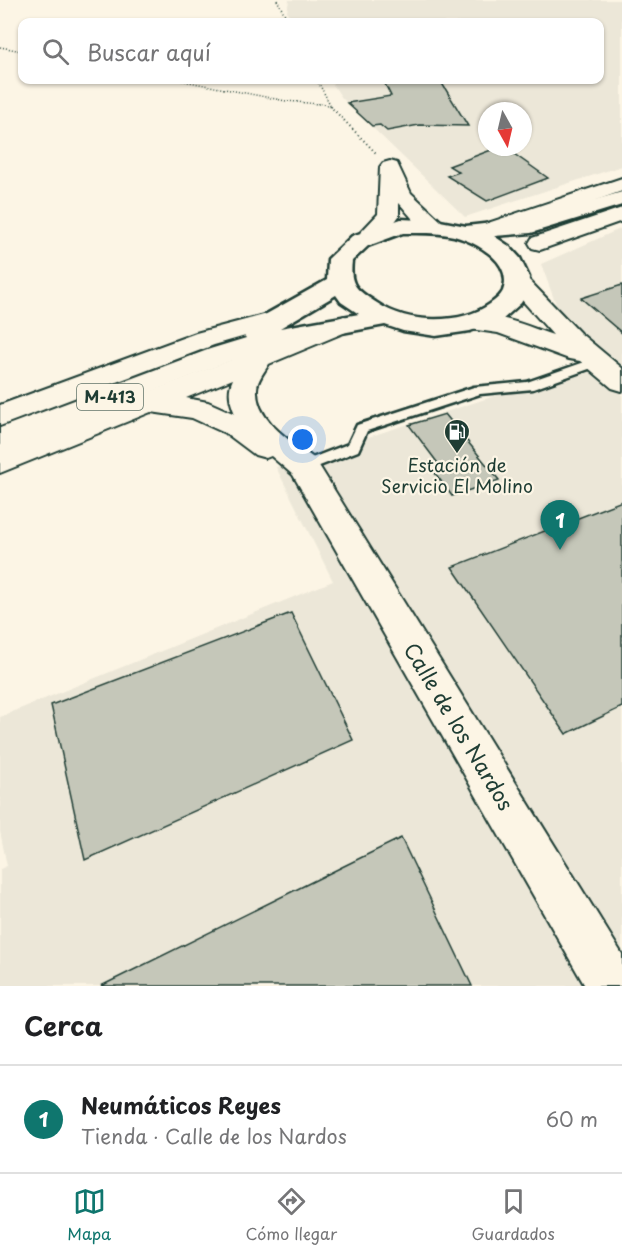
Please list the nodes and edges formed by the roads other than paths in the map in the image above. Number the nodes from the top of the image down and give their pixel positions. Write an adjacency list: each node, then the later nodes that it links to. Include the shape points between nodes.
1 (622, 184): 6 (street)
2 (622, 198): 3 (main road, M-413)
3 (594, 208): 6 (main road, M-413, via 531,226); 8 (main road, M-413)
4 (622, 214): 8 (street)
5 (433, 226): 6 (main road, M-413); 7 (main road, M-413, via 400,226); 7 (street, via 402,195 390,167 388,216)
6 (476, 232): 9 (main road, M-413, via 493,245)
7 (371, 233): 10 (main road, M-413, via 349,246 337,263)
8 (540, 243): 9 (main road, M-413)
9 (515, 272): 13 (main road, M-413, via 512,301 490,317); 17 (street, via 571,339)
10 (339, 283): 11 (main road, M-413, via 354,303); 12 (main road, M-413)
11 (382, 318): 13 (main road, M-413, via 419,327); 14 (main road, M-413)
12 (271, 321): 15 (main road, M-413); 20 (street, via 205,339)
13 (472, 323): 17 (street, via 530,334)
14 (344, 324): 15 (main road, M-413, via 289,334); 16 (street)
15 (220, 355): 21 (main road, M-413)
16 (258, 360): 19 (street); 23 (street, Calle de los Nardos, via 243,388 247,407 255,424)
17 (598, 361): 18 (street); 23 (lane, via 528,386 479,390 362,428 353,447)
18 (622, 382)
19 (148, 403): 22 (street); 23 (street, via 198,409)
20 (0, 416)
21 (0, 440)
22 (0, 462)
23 (304, 467): 24 (street, Calle de los Nardos)
24 (613, 986)

